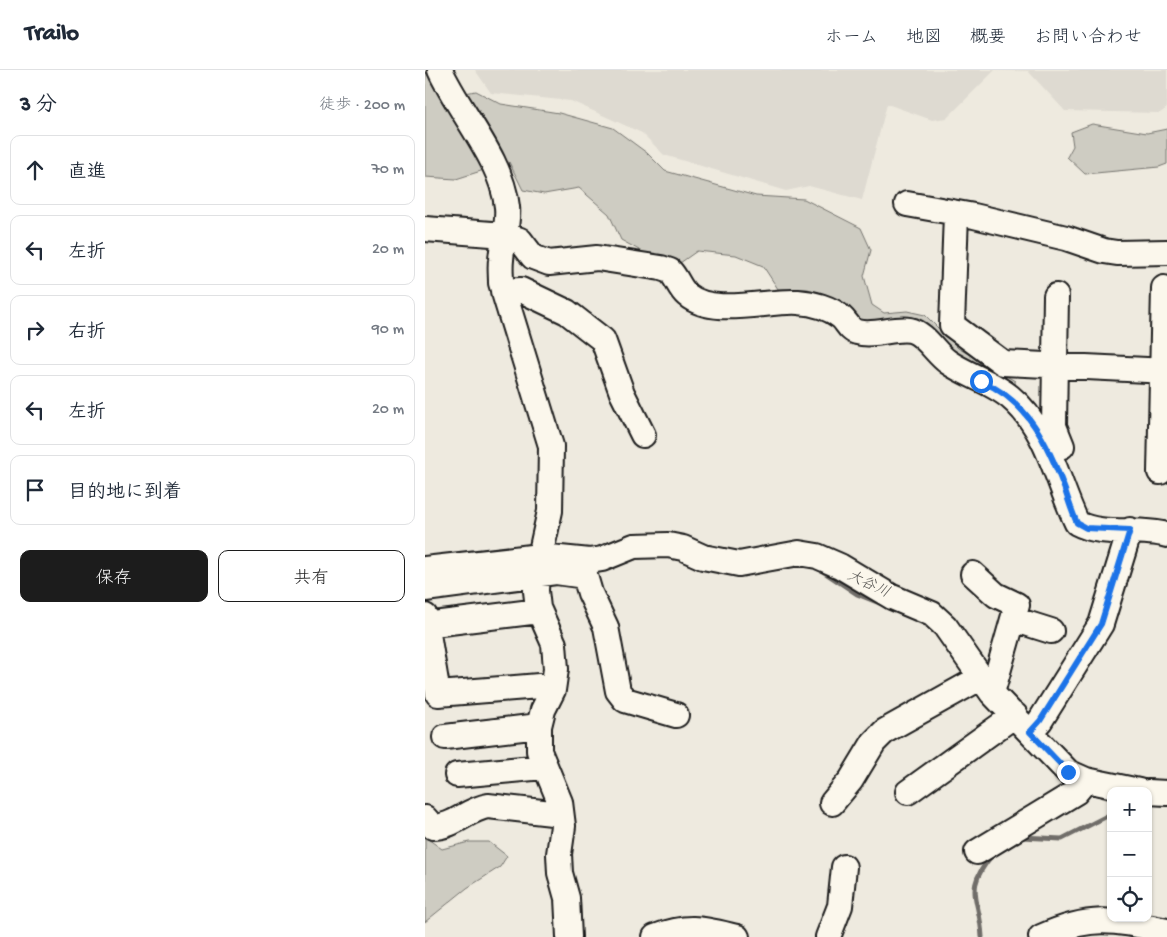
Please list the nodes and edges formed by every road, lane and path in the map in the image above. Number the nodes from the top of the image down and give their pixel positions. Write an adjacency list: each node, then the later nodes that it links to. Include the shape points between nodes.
1 (440, 70): 5 (street, via 497,169 508,209)
2 (907, 204): 3 (street)
3 (956, 214): 6 (street, via 1066,238 1104,251); 10 (street, via 952,325 1003,363)
4 (425, 229): 5 (street)
5 (505, 236): 8 (street, via 501,260); 15 (street, via 520,240 533,257 549,264 597,258 670,271 689,297 703,302 729,307 800,302 826,308 858,332 911,330 939,356 995,387 1023,409 1052,462 1077,523 1086,528)
6 (1167, 252)
7 (1164, 288): 11 (street)
8 (503, 291): 12 (street, via 521,290 567,312 603,340); 17 (street, via 551,446 550,511)
9 (1056, 296): 10 (street)
10 (1055, 367): 11 (street); 13 (street, via 1054,426)
11 (1165, 371): 14 (street)
12 (643, 435)
13 (1062, 446)
14 (1159, 472)
15 (1130, 530): 16 (street); 31 (street, via 1101,624)
16 (1167, 535)
17 (538, 565): 18 (street); 20 (street); 21 (street, via 536,591); 26 (street, via 602,560 634,546 668,545 703,557 739,564 799,553 817,556 892,597 932,614 945,626); 28 (street, via 556,572 585,576 606,627 618,691 625,700)
18 (425, 569)
19 (973, 574): 22 (street, via 996,595 1017,605)
20 (425, 590)
21 (539, 611): 23 (street); 27 (street, via 554,644 556,668)
22 (1013, 619): 24 (street); 26 (street)
23 (426, 622): 25 (street)
24 (1051, 631)
25 (430, 679): 27 (street, via 438,694 539,686)
26 (978, 684): 29 (street); 40 (street, via 885,731)
27 (553, 690): 30 (street)
28 (676, 715)
29 (1009, 719): 31 (street); 37 (street)
30 (539, 726): 32 (street); 33 (street, via 539,751)
31 (1030, 732): 35 (street)
32 (445, 738)
33 (544, 767): 34 (street); 41 (street, via 560,802)
34 (457, 775)
35 (1082, 785): 36 (street); 43 (street)
36 (1107, 788)
37 (908, 792)
38 (1152, 792): 39 (street)
39 (1167, 793)
40 (832, 802)
41 (561, 814): 42 (street, via 488,806 444,827 433,827); 46 (street, via 560,873 567,898)
42 (425, 818)
43 (977, 852)
44 (844, 867): 49 (street, via 840,906)
45 (1167, 931): 50 (street, via 1119,921 1088,921)
46 (569, 937)
47 (655, 937): 48 (street, via 693,928)
48 (737, 937)
49 (828, 937)
50 (1041, 937)

